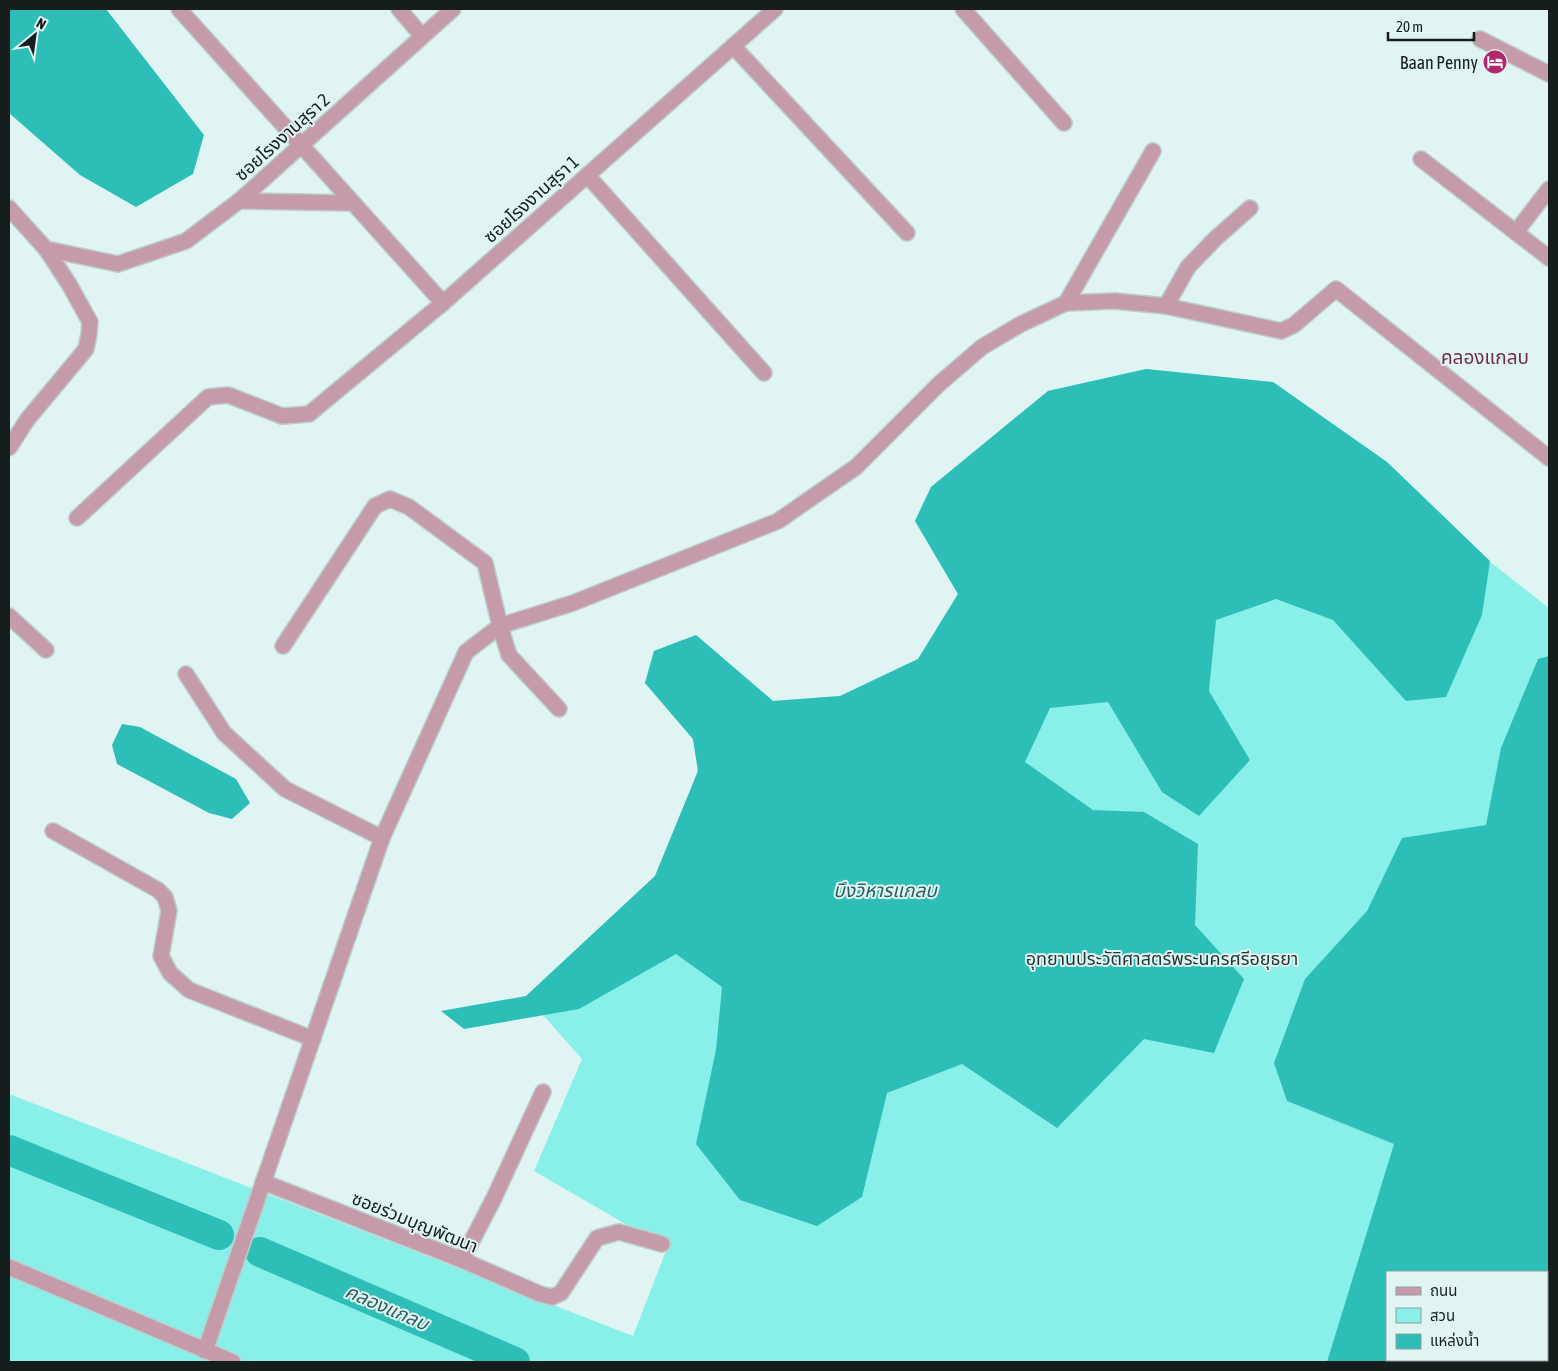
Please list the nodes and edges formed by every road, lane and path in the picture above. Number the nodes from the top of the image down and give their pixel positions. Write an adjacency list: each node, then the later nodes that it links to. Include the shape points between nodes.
1 (179, 9): 11 (street)
2 (399, 9): 6 (street)
3 (453, 9): 6 (street, ซอยโรงงานสุรา 2)
4 (775, 9): 8 (street, ซอยโรงงานสุรา 1)
5 (963, 9): 10 (street)
6 (422, 36): 11 (street, ซอยโรงงานสุรา 2)
7 (1480, 39): 9 (street)
8 (733, 46): 14 (street, ซอยโรงงานสุรา 1); 21 (street)
9 (1549, 74)
10 (1064, 123)
11 (301, 146): 16 (street, ซอยโรงงานสุรา 2); 17 (street)
12 (1153, 151): 25 (street)
13 (1421, 159): 20 (street)
14 (587, 175): 24 (street, ซอยโรงงานสุรา 1); 27 (street)
15 (1549, 189): 20 (street)
16 (239, 201): 17 (street); 22 (street, ซอยโรงงานสุรา 2, via 186,241 118,264)
17 (352, 202): 24 (street)
18 (9, 208): 22 (street)
19 (1250, 208): 26 (street, via 1188,267)
20 (1516, 232): 23 (street)
21 (907, 233)
22 (46, 249): 28 (street, via 90,322 89,334 86,349 27,420)
23 (1549, 258)
24 (443, 303): 30 (street, ซอยโรงงานสุรา 1, via 309,414 282,416 228,395 208,397)
25 (1066, 303): 26 (street, via 1115,300); 32 (street, via 982,347 939,384 856,467 778,521 573,603)
26 (1166, 306): 29 (street, via 1281,331 1294,325 1336,289)
27 (764, 373)
28 (9, 448)
29 (1549, 458)
30 (77, 518)
31 (9, 616): 34 (street)
32 (500, 626): 33 (street, via 485,564 409,507 390,498 374,506); 36 (street, via 509,655); 38 (street, via 466,652)
33 (283, 646)
34 (46, 650)
35 (186, 674): 38 (street, via 224,733 285,789)
36 (558, 709)
37 (53, 831): 39 (street, via 158,890 166,898 169,911 161,956 170,973 189,990)
38 (382, 838): 39 (street)
39 (313, 1039): 41 (street)
40 (543, 1092): 43 (street)
41 (263, 1182): 43 (street, ซอยร่วมบุญพัฒนา); 45 (street)
42 (662, 1244): 43 (street, ซอยร่วมบุญพัฒนา, via 619,1232 597,1238 561,1292 552,1297)
43 (462, 1260)
44 (9, 1266): 45 (street)
45 (205, 1351): 46 (street)
46 (232, 1362)

